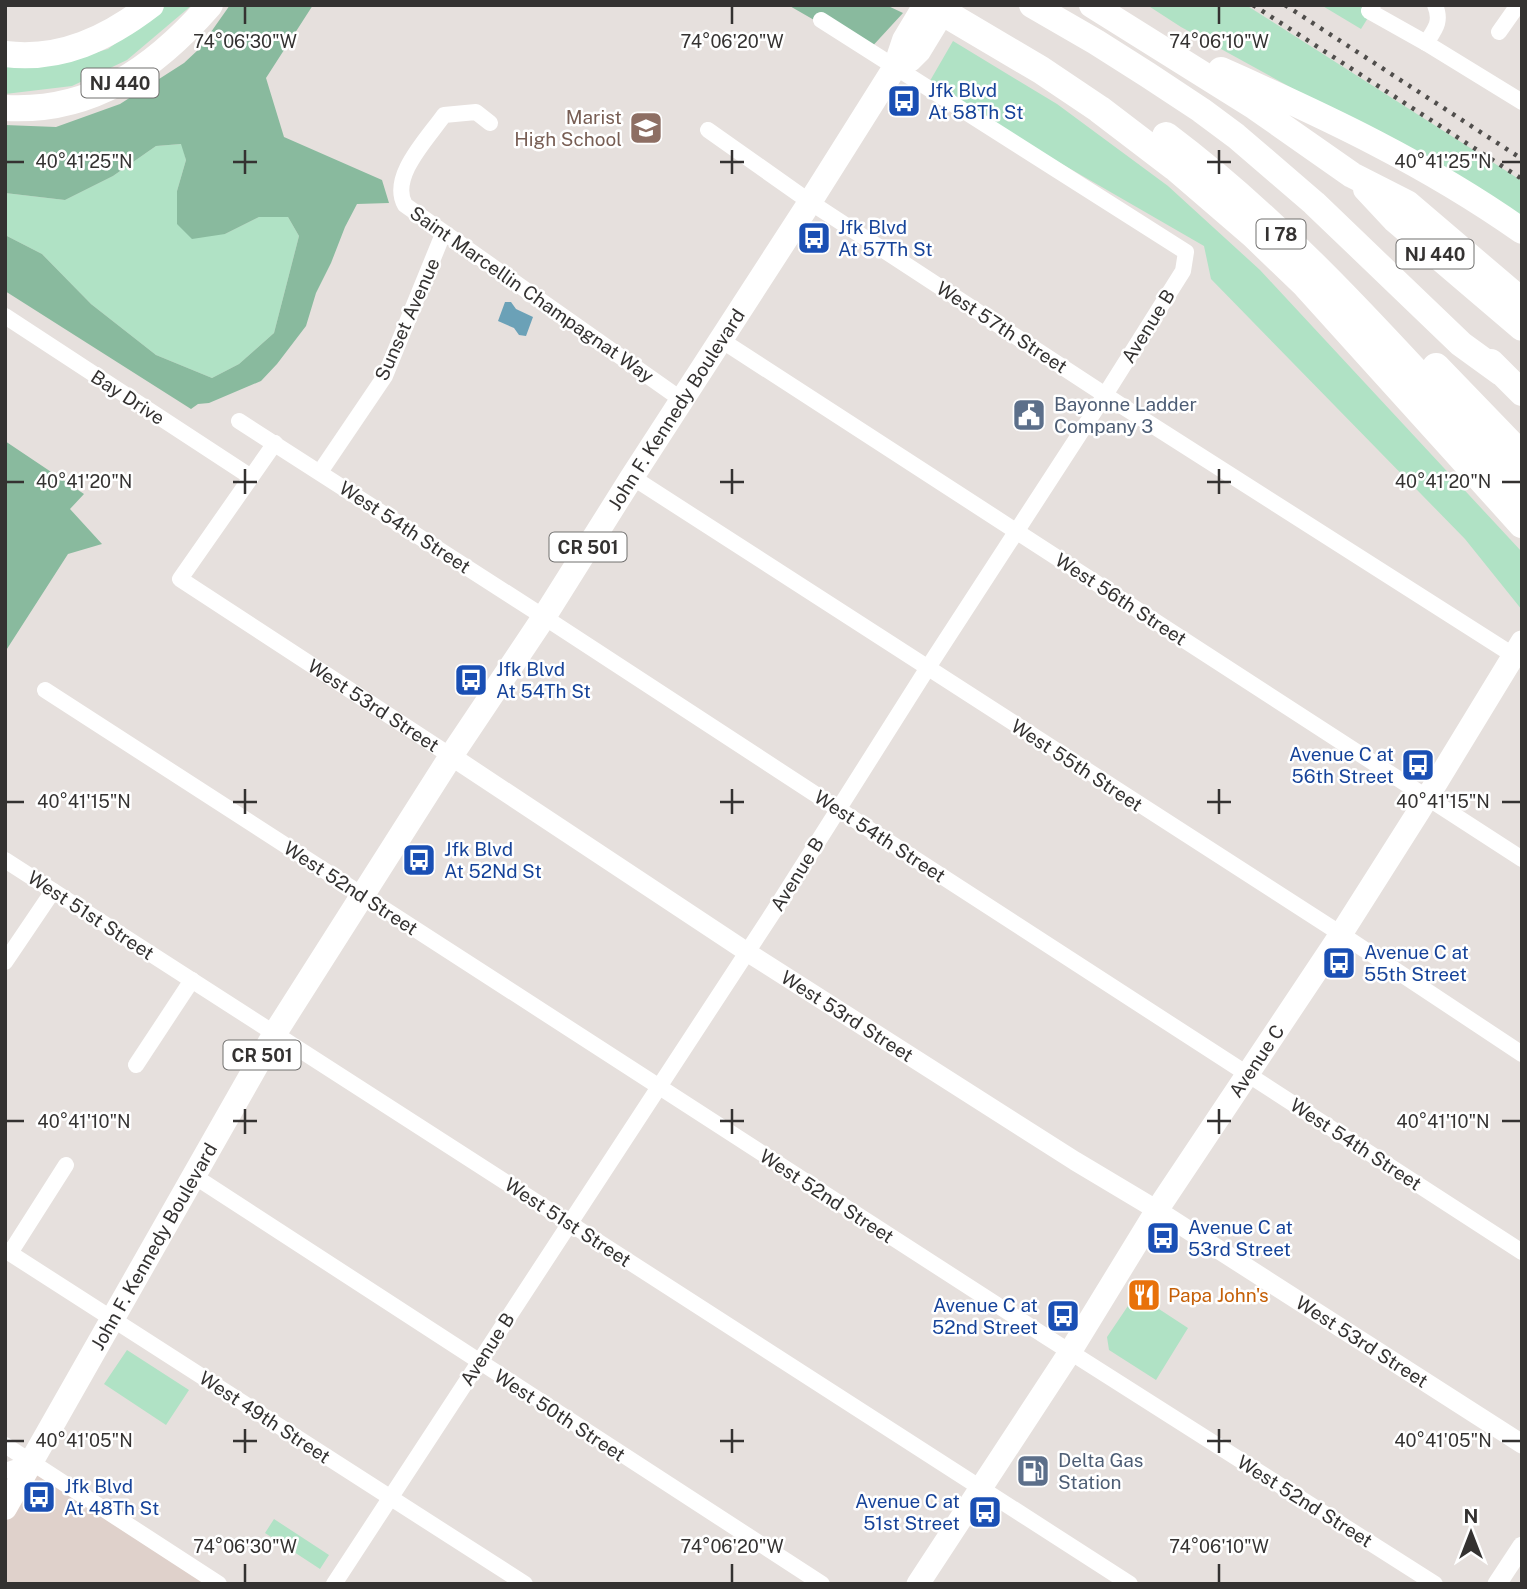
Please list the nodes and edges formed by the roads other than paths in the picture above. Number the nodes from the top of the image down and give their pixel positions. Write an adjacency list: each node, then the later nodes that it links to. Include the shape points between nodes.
1 (151, 5): 19 (highway, NJ 440, via 111,33 75,48 37,55)
2 (210, 5): 23 (highway, NJ 440, via 167,49 116,85 56,106)
3 (925, 5): 20 (main road, John F. Kennedy Boulevard / CR 501, via 904,40)
4 (931, 5): 16 (highway, I 78)
5 (947, 5): 20 (main road, John F. Kennedy Boulevard / CR 501, via 919,51)
6 (968, 5): 16 (highway, I 78)
7 (1032, 5): 35 (highway, via 1148,75 1236,136 1314,203 1461,344)
8 (1092, 5): 17 (highway, NJ 440)
9 (1395, 5): 13 (street)
10 (1435, 5): 18 (street, via 1438,23)
11 (1518, 5): 15 (street)
12 (1371, 8): 13 (street)
13 (1385, 19): 18 (street)
14 (821, 20): 20 (street)
15 (1499, 32)
16 (998, 34): 27 (highway, I 78, via 1094,83); 46 (highway, I 78, via 1175,167 1254,235 1306,285)
17 (1138, 34): 21 (highway, NJ 440); 29 (highway, via 1315,111 1458,188)
18 (1426, 43): 22 (street)
19 (5, 54)
20 (895, 67): 28 (main road, John F. Kennedy Boulevard / CR 501); 37 (street, Avenue B, via 1186,252 1182,271)
21 (1201, 73): 26 (highway, NJ 440); 35 (highway, via 1467,333)
22 (1522, 102)
23 (5, 108)
24 (490, 123): 30 (street, Saint Marcellin Champagnat Way, via 476,112 444,115 405,171 400,197)
25 (708, 130): 28 (street, West 57th Street)
26 (1352, 175): 31 (highway, NJ 440, via 1406,203); 33 (highway, NJ 440, via 1394,219)
27 (1241, 196): 41 (highway, via 1386,317); 45 (highway, I 78, via 1340,292)
28 (810, 202): 34 (main road, John F. Kennedy Boulevard / CR 501); 37 (street, West 57th Street)
29 (1522, 231)
30 (443, 234): 38 (street, Saint Marcellin Champagnat Way); 42 (street, Sunset Avenue, via 385,376)
31 (1522, 301)
32 (5, 316): 43 (street, Bay Drive)
33 (1522, 328)
34 (721, 340): 38 (main road, John F. Kennedy Boulevard / CR 501); 47 (street, West 56th Street)
35 (1501, 373): 36 (highway)
36 (1522, 393)
37 (1105, 395): 47 (street, Avenue B); 49 (street, West 57th Street)
38 (682, 400): 44 (main road, John F. Kennedy Boulevard / CR 501)
39 (239, 421): 40 (street, West 54th Street)
40 (275, 443): 42 (street, West 54th Street); 43 (street)
41 (1522, 456)
42 (320, 472): 48 (street, West 54th Street)
43 (251, 477): 52 (street, West 53rd Street, via 180,579)
44 (632, 477): 48 (main road, John F. Kennedy Boulevard / CR 501); 50 (street, West 55th Street)
45 (1522, 487)
46 (1522, 524)
47 (1016, 531): 50 (street, Avenue B); 53 (street, West 56th Street)
48 (544, 617): 52 (main road, John F. Kennedy Boulevard / CR 501); 54 (street, West 54th Street)
49 (1517, 648): 53 (main road, Avenue C)
50 (927, 669): 54 (street, Avenue B); 59 (street, West 55th Street)
51 (45, 690): 58 (street, West 52nd Street)
52 (451, 756): 58 (main road, John F. Kennedy Boulevard / CR 501); 60 (street, West 53rd Street)
53 (1427, 798): 55 (street, West 56th Street); 59 (main road, Avenue C)
54 (838, 809): 60 (street, Avenue B); 66 (street, West 54th Street)
55 (1522, 859)
56 (5, 860): 57 (street, West 51st Street)
57 (53, 891): 61 (street); 62 (street, West 51st Street)
58 (363, 896): 63 (main road, John F. Kennedy Boulevard / CR 501); 67 (street, West 52nd Street)
59 (1341, 934): 64 (street, West 55th Street); 66 (main road, Avenue C)
60 (747, 952): 67 (street, Avenue B); 70 (street, West 53rd Street)
61 (5, 962)
62 (192, 980): 63 (street, West 51st Street); 65 (street)
63 (275, 1033): 69 (main road, John F. Kennedy Boulevard / CR 501); 71 (street, West 51st Street)
64 (1522, 1054)
65 (136, 1065)
66 (1247, 1073): 70 (main road, Avenue C); 73 (street, West 54th Street)
67 (659, 1087): 71 (street, Avenue B); 75 (street, West 52nd Street)
68 (66, 1165): 72 (street)
69 (194, 1176): 74 (main road, John F. Kennedy Boulevard / CR 501); 76 (street, West 50th Street)
70 (1157, 1210): 75 (main road, Avenue C); 77 (street, West 53rd Street)
71 (570, 1223): 76 (street, Avenue B); 81 (street, West 51st Street)
72 (8, 1251): 74 (street, West 49th Street)
73 (1522, 1252)
74 (113, 1319): 79 (main road, John F. Kennedy Boulevard / CR 501); 82 (street, West 49th Street)
75 (1070, 1352): 81 (main road, Avenue C); 91 (street, West 52nd Street)
76 (479, 1362): 82 (street, Avenue B); 88 (street, West 50th Street)
77 (1522, 1444)
78 (5, 1445): 79 (street)
79 (32, 1462): 80 (street); 83 (main road, John F. Kennedy Boulevard / CR 501); 85 (street)
80 (5, 1471)
81 (981, 1488): 89 (main road, Avenue C); 90 (street, West 51st Street)
82 (390, 1497): 86 (street, Avenue B); 87 (street, West 49th Street)
83 (5, 1508)
84 (1522, 1546): 92 (street)
85 (219, 1584)
86 (334, 1584)
87 (525, 1584)
88 (822, 1584)
89 (918, 1584)
90 (1130, 1584)
91 (1435, 1584)
92 (1497, 1584)

